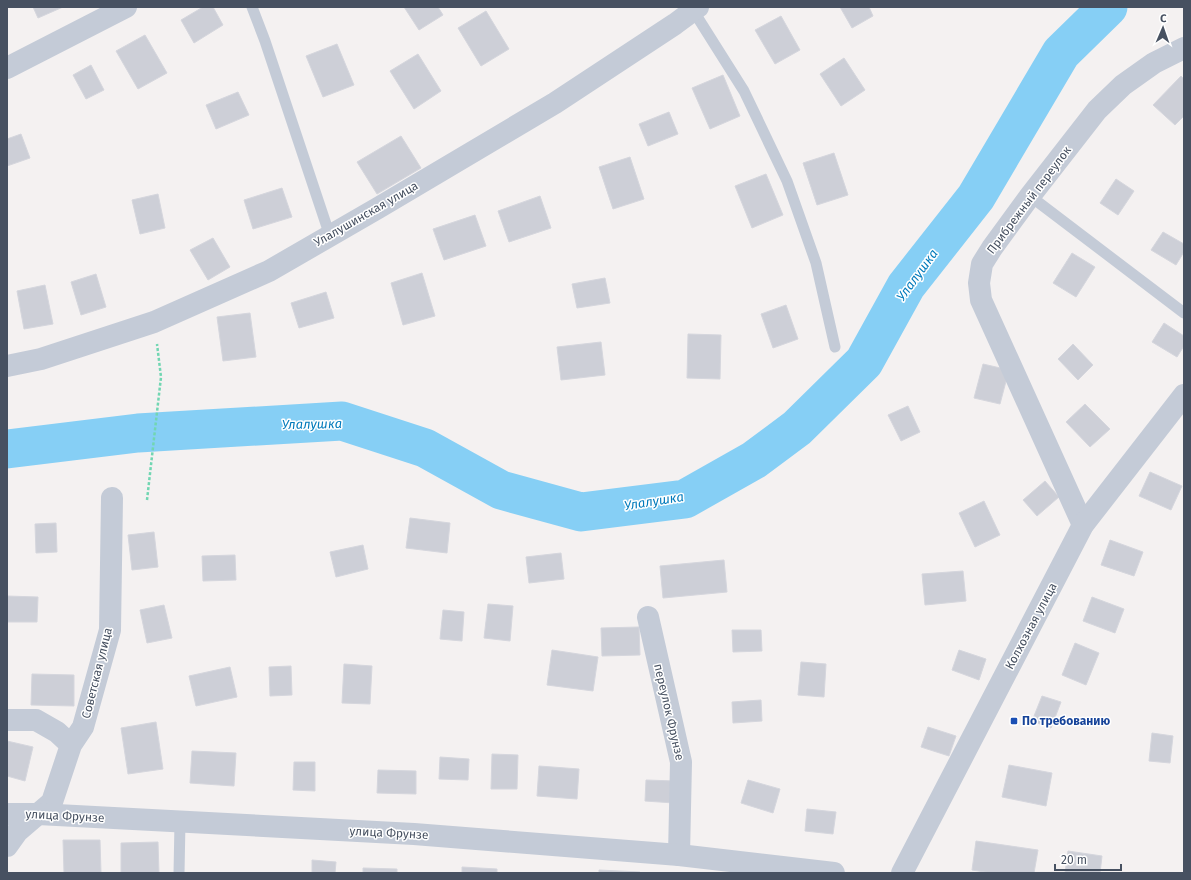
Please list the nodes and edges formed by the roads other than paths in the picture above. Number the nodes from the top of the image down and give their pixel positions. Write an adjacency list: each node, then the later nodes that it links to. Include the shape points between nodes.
1 (126, 7): 5 (street)
2 (252, 7): 7 (lane)
3 (694, 8): 7 (street, Улалушинская улица, via 555,103); 9 (lane, via 744,91 787,181 816,263)
4 (1184, 48): 6 (street, Прибрежный переулок, via 1154,63 1123,85 1097,110)
5 (7, 68)
6 (1030, 196): 8 (lane); 13 (street, Прибрежный переулок, via 982,264 979,283 981,300)
7 (330, 236): 10 (street, Улалушинская улица, via 269,271 154,322 41,359)
8 (1184, 313)
9 (836, 347)
10 (7, 366)
11 (1184, 395): 13 (street, Колхозная улица)
12 (112, 498): 16 (street, Советская улица, via 110,630 83,727)
13 (1083, 525): 25 (street, Колхозная улица)
14 (648, 617): 21 (street, переулок Фрунзе, via 682,762)
15 (7, 720): 16 (street, via 36,720 57,732)
16 (71, 745): 18 (street, Советская улица, via 52,802)
17 (7, 814): 18 (street, улица Фрунзе)
18 (38, 814): 19 (street, улица Фрунзе); 20 (street, Советская улица, via 16,832)
19 (180, 822): 21 (street, улица Фрунзе, via 414,834); 23 (lane)
20 (7, 846)
21 (679, 855): 22 (street, улица Фрунзе)
22 (769, 870): 24 (street)
23 (179, 873)
24 (834, 873)
25 (902, 873)

